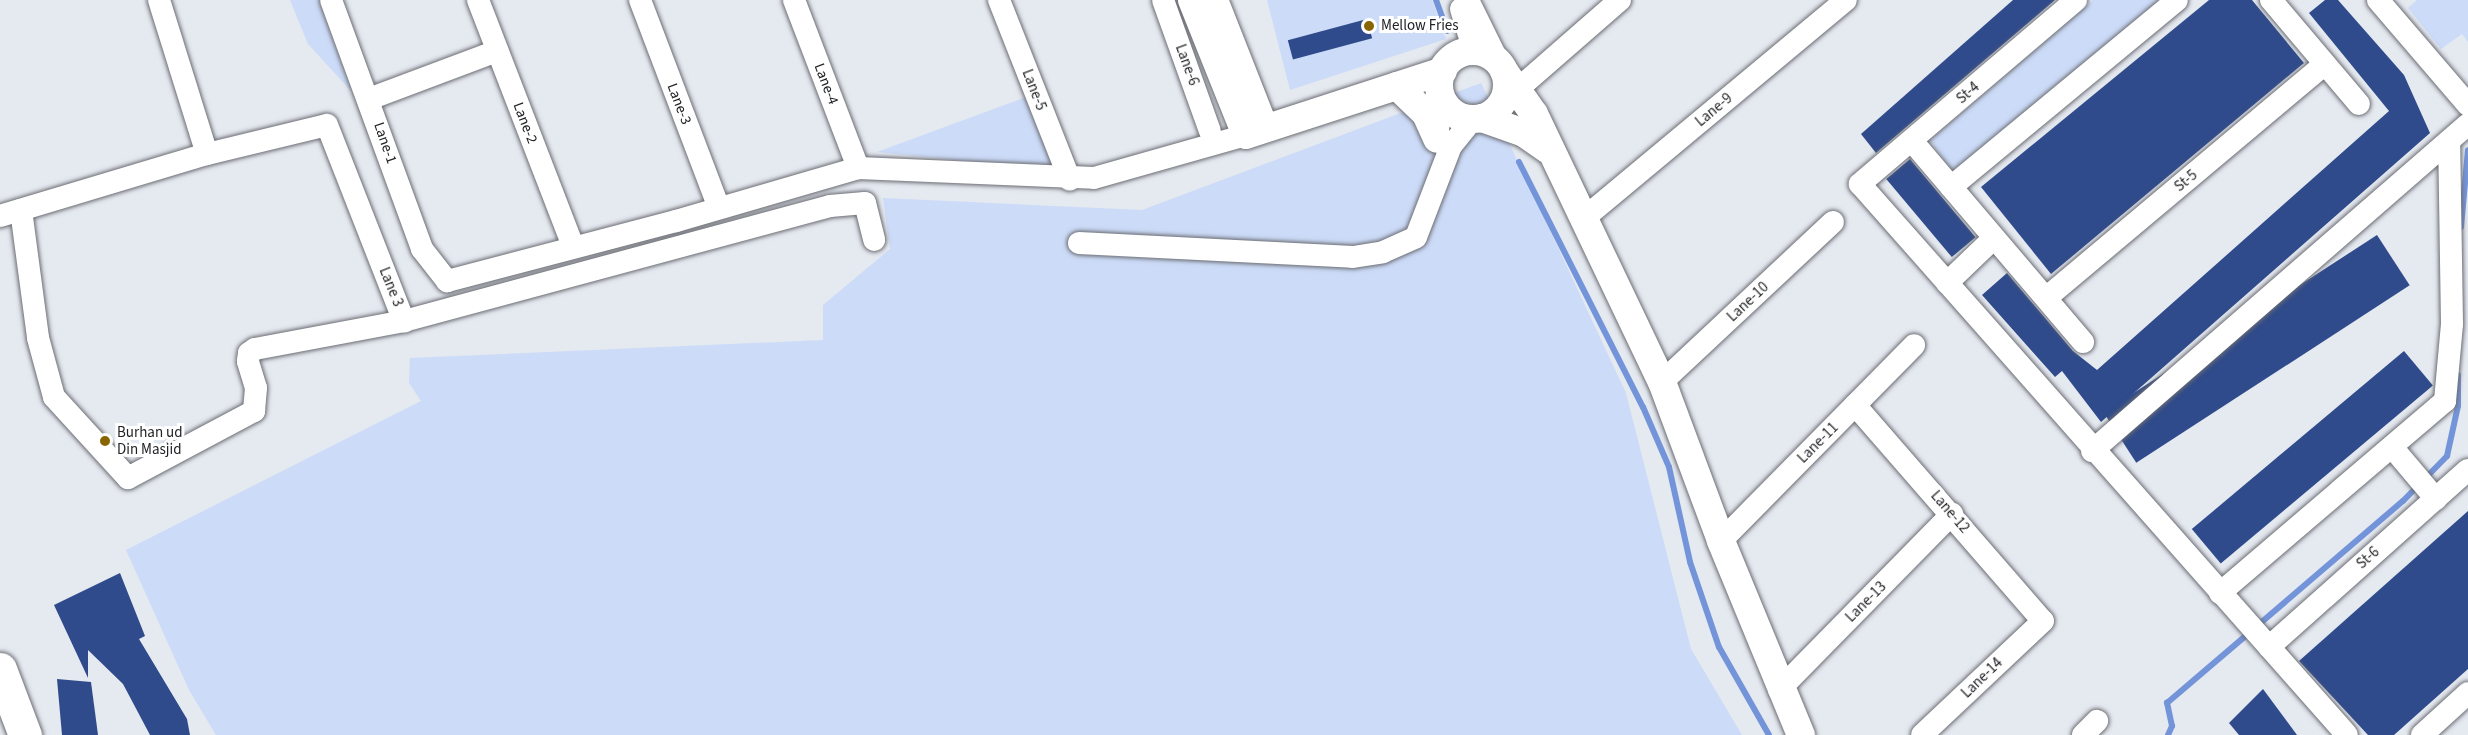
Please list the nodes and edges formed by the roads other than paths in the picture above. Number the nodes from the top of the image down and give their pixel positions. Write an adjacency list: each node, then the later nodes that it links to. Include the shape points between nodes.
1 (159, 0): 36 (street)
2 (331, 0): 24 (street, Lane-1)
3 (478, 0): 18 (street, Lane-2)
4 (640, 0): 41 (street, Lane-3)
5 (794, 0): 37 (street, Lane-4)
6 (999, 0): 39 (street, Lane-5)
7 (1163, 0): 30 (street, Lane-6)
8 (1192, 0): 31 (street)
9 (1214, 0): 31 (street)
10 (1461, 0): 19 (street)
11 (1468, 0): 22 (street)
12 (1620, 0): 22 (street)
13 (1846, 0): 43 (street, Lane-9)
14 (2076, 0): 33 (street, St-4)
15 (2177, 0): 40 (street)
16 (2378, 0): 27 (street)
17 (2282, 4): 20 (street)
18 (497, 51): 24 (street); 48 (street, Lane-2)
19 (1474, 51): 21 (street, via 1455,56); 22 (street)
20 (2325, 64): 26 (street); 50 (street, St-5)
21 (1443, 71): 23 (street); 25 (street)
22 (1508, 74): 28 (street, via 1504,100); 35 (street)
23 (1397, 86): 31 (street); 32 (street, via 1426,114)
24 (369, 99): 48 (street, Lane-1, via 422,249 447,280)
25 (1442, 99): 28 (street, via 1454,113); 32 (street)
26 (2359, 104)
27 (2468, 105)
28 (1478, 119): 35 (street, via 1524,133); 38 (street, via 1451,146)
29 (2468, 124): 34 (street)
30 (1210, 130)
31 (1255, 132): 39 (street, via 1129,171)
32 (1437, 139): 38 (street)
33 (1912, 141): 40 (street); 49 (street, St-4, via 1860,184)
34 (2449, 141): 56 (street, via 2452,324 2445,401); 57 (street)
35 (1548, 150): 43 (street)
36 (207, 154): 42 (street, Lane 3); 51 (street, Lane 3, via 327,125)
37 (858, 168): 39 (street); 41 (street)
38 (1439, 170): 47 (street, via 1430,210 1416,237 1383,252 1353,258)
39 (1070, 180)
40 (1951, 187): 45 (street)
41 (719, 208): 48 (street)
42 (11, 213): 51 (street, via 54,397 128,478 254,411 256,388 249,352)
43 (1583, 219): 54 (street)
44 (1833, 222): 54 (street, Lane-10)
45 (1994, 238): 49 (street); 50 (street)
46 (874, 240): 51 (street, Lane 3, via 865,203 830,206)
47 (1079, 243)
48 (573, 246)
49 (1947, 284): 57 (street)
50 (2046, 298): 52 (street)
51 (404, 321)
52 (2083, 342)
53 (1914, 345): 55 (street, Lane-11)
54 (1662, 382): 61 (street)
55 (1855, 405): 60 (street, Lane-12); 61 (street, Lane-11)
56 (2392, 447): 59 (street); 62 (street)
57 (2092, 451): 62 (street)
58 (2468, 470): 59 (street, St-6)
59 (2436, 498): 64 (street, St-6)
60 (1952, 514): 63 (street, Lane-12); 66 (street, Lane-13)
61 (1721, 541): 66 (street)
62 (2220, 593): 64 (street)
63 (2043, 621): 71 (street, Lane-14)
64 (2269, 647): 69 (street)
65 (0, 669): 68 (main road)
66 (1779, 690): 70 (street)
67 (2468, 693): 72 (street)
68 (15, 727)
69 (2338, 732)
70 (1802, 735)
71 (1922, 735)
72 (2422, 735)

